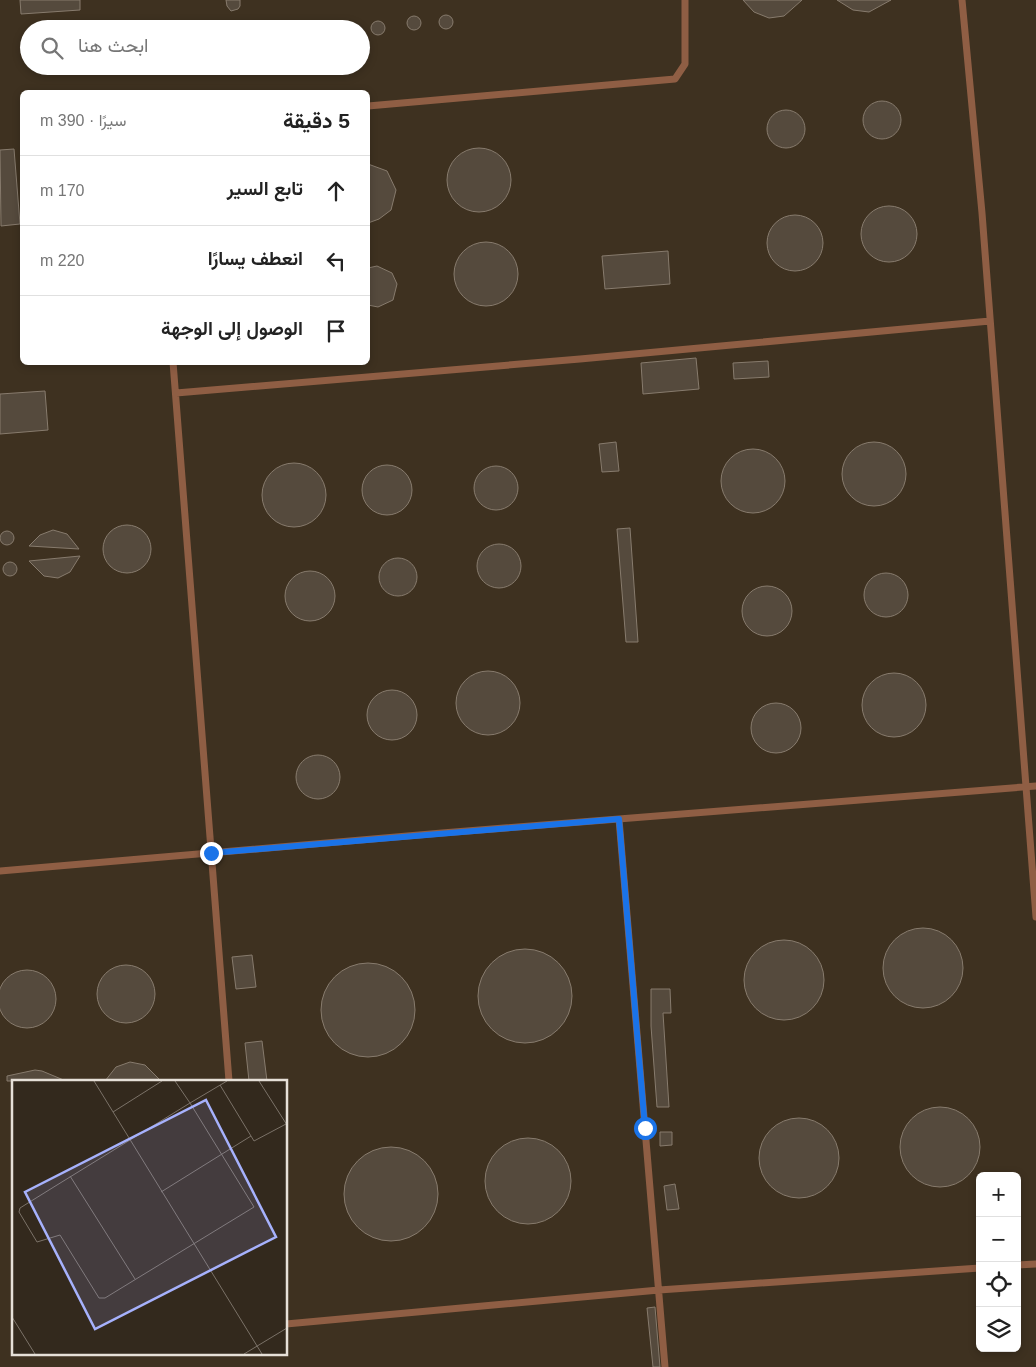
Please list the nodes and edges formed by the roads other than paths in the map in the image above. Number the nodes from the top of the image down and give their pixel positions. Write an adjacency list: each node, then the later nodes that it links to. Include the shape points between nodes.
1 (685, 0): 3 (lane, via 685,64 675,79)
2 (962, 0): 4 (lane)
3 (370, 106)
4 (990, 321): 6 (lane); 8 (lane)
5 (173, 365): 6 (lane)
6 (176, 393): 10 (lane)
7 (1036, 786): 8 (lane)
8 (1026, 787): 9 (lane); 12 (lane)
9 (619, 819): 10 (lane); 17 (lane)
10 (211, 853): 11 (lane); 13 (lane)
11 (0, 871)
12 (1036, 917)
13 (229, 1080)
14 (1036, 1264): 15 (lane)
15 (1021, 1265)
16 (976, 1268): 17 (lane)
17 (659, 1290): 18 (lane); 19 (lane)
18 (288, 1324)
19 (665, 1367)

